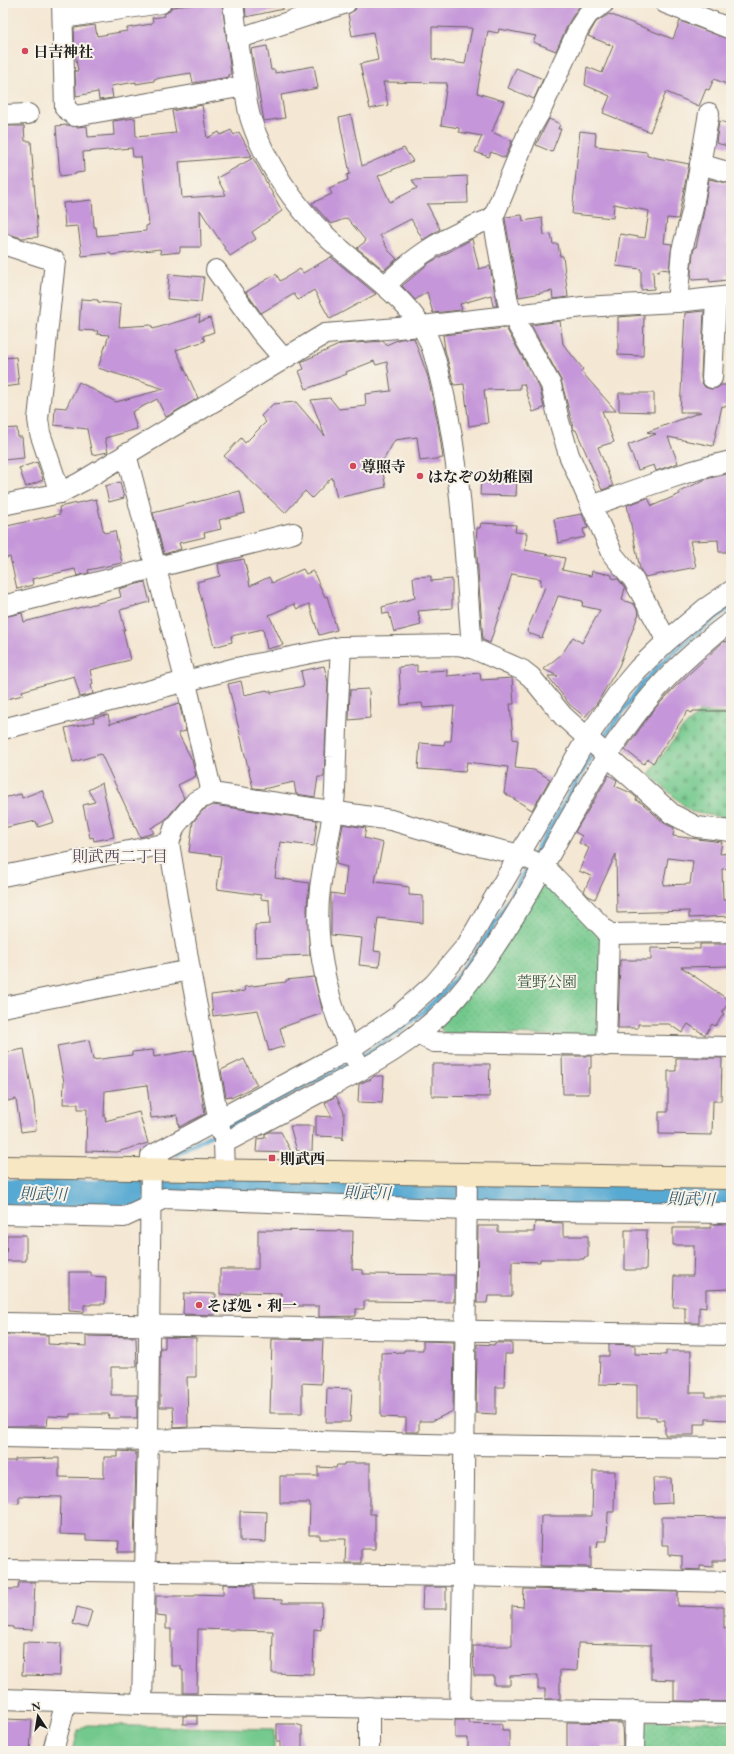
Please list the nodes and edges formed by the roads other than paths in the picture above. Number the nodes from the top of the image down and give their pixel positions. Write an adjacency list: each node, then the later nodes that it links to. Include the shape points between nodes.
1 (161, 3): 6 (street)
2 (233, 3): 8 (street)
3 (346, 3): 8 (street)
4 (604, 3): 15 (street, via 588,14 578,28 528,133)
5 (665, 3): 7 (street)
6 (62, 11): 9 (street, via 64,108 75,116)
7 (731, 29)
8 (237, 39): 9 (street)
9 (245, 86): 18 (street, via 251,119 259,141 299,208 328,238)
10 (709, 113): 13 (street)
11 (28, 114): 12 (street)
12 (3, 116)
13 (700, 164): 14 (street); 20 (street, via 692,212 682,250)
14 (731, 173)
15 (493, 218): 18 (street, via 439,242 402,268); 21 (street)
16 (3, 244): 27 (street, via 55,261 38,419 40,433)
17 (216, 270): 23 (street)
18 (385, 286): 22 (street)
19 (724, 297): 20 (street); 24 (street)
20 (677, 302): 21 (street, via 583,307)
21 (512, 315): 22 (street); 29 (street, via 551,385 558,421 569,455)
22 (422, 326): 23 (street, via 325,334); 37 (street, via 436,360 451,426 462,511)
23 (283, 358): 25 (street)
24 (712, 378)
25 (126, 454): 27 (street); 31 (street)
26 (731, 461): 29 (street, via 684,473)
27 (60, 493): 28 (street)
28 (3, 505)
29 (591, 506): 35 (street, via 613,555 633,579)
30 (294, 533): 31 (street)
31 (156, 568): 33 (street); 38 (street)
32 (731, 591): 35 (street)
33 (3, 606)
34 (731, 622): 40 (street, via 679,665 633,716)
35 (667, 641): 40 (street, via 625,684)
36 (341, 647): 37 (street, via 458,645); 38 (street, via 236,668); 42 (street)
37 (472, 648): 40 (street, via 522,670 531,677 563,716)
38 (186, 683): 39 (street); 41 (street)
39 (3, 730)
40 (598, 746): 43 (street, via 672,814 697,827); 45 (street); 45 (street)
41 (212, 793): 42 (street); 44 (street, via 196,801 175,826)
42 (334, 810): 45 (street, via 391,820); 54 (street, via 320,890 320,945 336,1014)
43 (731, 831)
44 (169, 843): 46 (street); 49 (street)
45 (532, 860): 48 (street); 51 (street, via 508,927 457,997); 54 (street, via 434,984 398,1016)
46 (3, 876)
47 (731, 932): 48 (street)
48 (609, 934): 52 (street)
49 (190, 970): 50 (street); 55 (street)
50 (3, 1007)
51 (418, 1034): 52 (street, via 434,1042); 54 (street)
52 (606, 1046): 53 (street)
53 (731, 1047)
54 (356, 1060): 55 (street)
55 (221, 1131): 57 (street); 59 (street, via 151,1156)
56 (3, 1167): 59 (street)
57 (225, 1171): 59 (street); 60 (street)
58 (731, 1178): 60 (street)
59 (150, 1188): 60 (street, via 164,1198); 62 (street, via 124,1217); 64 (street)
60 (466, 1193): 61 (street); 65 (street)
61 (731, 1213)
62 (3, 1214)
63 (3, 1322): 64 (street)
64 (149, 1326): 65 (street); 68 (street)
65 (465, 1331): 66 (street); 69 (street)
66 (731, 1335)
67 (3, 1437): 68 (street)
68 (148, 1440): 69 (street, via 205,1438); 72 (street)
69 (464, 1445): 70 (street); 73 (street)
70 (731, 1448)
71 (3, 1570): 72 (street)
72 (145, 1573): 73 (street); 77 (street)
73 (463, 1576): 74 (street); 79 (street)
74 (731, 1582)
75 (3, 1699): 76 (street)
76 (66, 1701): 77 (street); 82 (street)
77 (142, 1704): 78 (street)
78 (369, 1707): 79 (street); 83 (street)
79 (460, 1709): 80 (street)
80 (635, 1711): 81 (street); 84 (street)
81 (731, 1713)
82 (53, 1751)
83 (369, 1751)
84 (634, 1751)

